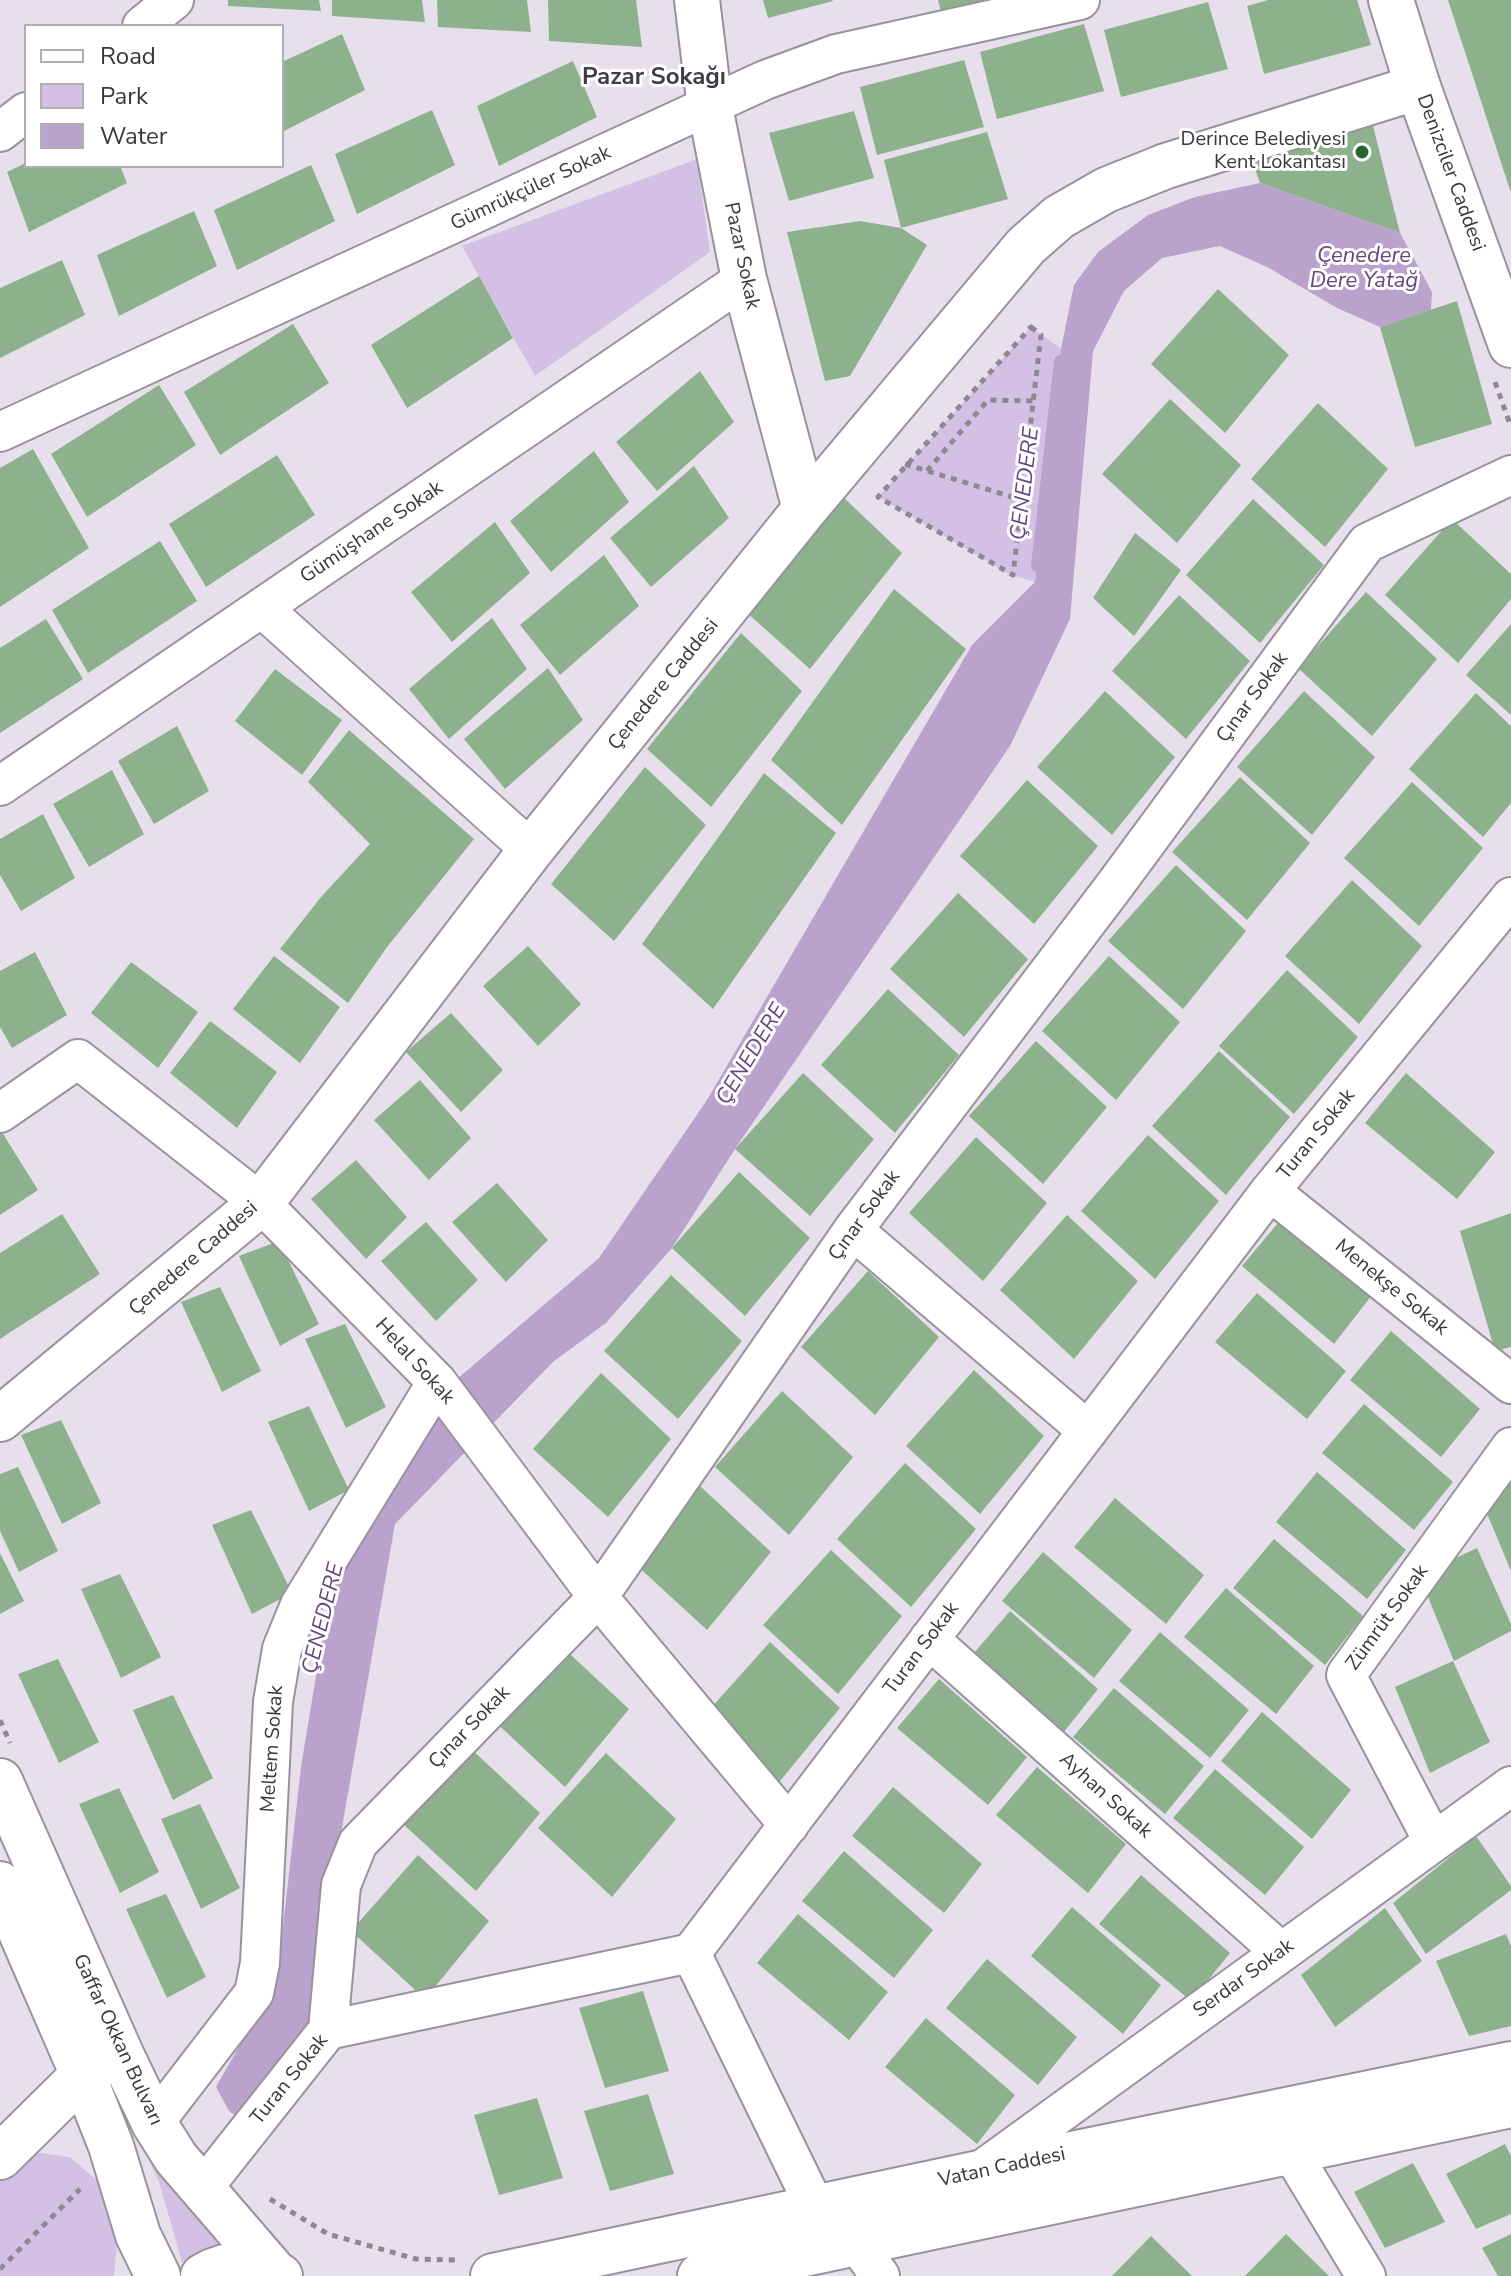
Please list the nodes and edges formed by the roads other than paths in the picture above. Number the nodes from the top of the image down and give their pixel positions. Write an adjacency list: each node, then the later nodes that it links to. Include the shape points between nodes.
1 (174, 0): 5 (street)
2 (697, 0): 7 (main road, Pazar Sokak)
3 (1080, 0): 7 (street, Gümrükçüler Sokak, via 836,54)
4 (1391, 0): 6 (main road, Denizciler Caddesi)
5 (144, 24)
6 (1418, 87): 11 (main road, Denizciler Caddesi); 15 (main road, Çenedere Caddesi, via 1166,166 1106,190 1059,217 1026,246)
7 (710, 107): 10 (main road, Pazar Sokak); 13 (street, Gümrükçüler Sokak)
8 (24, 114): 9 (street)
9 (0, 132)
10 (744, 279): 15 (main road, Pazar Sokak); 16 (street, Gümüşhane Sokak)
11 (1500, 280): 12 (main road, Denizciler Caddesi)
12 (1511, 345)
13 (0, 432)
14 (1511, 475): 23 (street, Çınar Sokak, via 1367,543)
15 (805, 509): 18 (main road, Çenedere Caddesi)
16 (262, 608): 17 (street, Gümüşhane Sokak); 18 (street)
17 (0, 786)
18 (531, 850): 22 (main road, Çenedere Caddesi)
19 (1511, 897): 21 (street, Turan Sokak)
20 (0, 1113): 22 (street, Helal Sokak, via 78,1059)
21 (1270, 1191): 25 (street, Menekşe Sokak); 27 (street, Turan Sokak)
22 (261, 1203): 24 (street, Helal Sokak); 26 (main road, Çenedere Caddesi)
23 (853, 1230): 27 (street); 29 (street, Çınar Sokak)
24 (437, 1382): 29 (street, Helal Sokak); 43 (street, Meltem Sokak, via 300,1605 282,1649 273,1702 254,1993)
25 (1511, 1384)
26 (0, 1419)
27 (1088, 1431): 30 (street, Turan Sokak)
28 (1511, 1447): 34 (street, Zümrüt Sokak, via 1346,1675)
29 (598, 1597): 33 (street, Helal Sokak); 38 (street, Çınar Sokak, via 358,1843 341,1885)
30 (929, 1639): 33 (street, Turan Sokak); 36 (street, Ayhan Sokak)
31 (6, 1764): 39 (main road, Gaffar Okkan Bulvarı)
32 (1511, 1786): 34 (street, Serdar Sokak)
33 (789, 1825): 37 (street, Turan Sokak)
34 (1433, 1841): 36 (street, Serdar Sokak)
35 (0, 1884): 41 (main road, Gaffar Okkan Bulvarı)
36 (1281, 1952): 46 (street, Serdar Sokak)
37 (691, 1953): 38 (street, Turan Sokak); 48 (street)
38 (328, 2030): 47 (street, Turan Sokak)
39 (120, 2052): 41 (main road); 43 (main road, Gaffar Okkan Bulvarı)
40 (1511, 2064): 46 (main road, Vatan Caddesi)
41 (83, 2075): 45 (main road); 52 (main road, Gaffar Okkan Bulvarı, via 138,2235)
42 (1511, 2105): 44 (main road)
43 (154, 2123): 47 (main road, Gaffar Okkan Bulvarı, via 176,2158)
44 (1291, 2152): 49 (main road); 55 (street)
45 (0, 2157)
46 (979, 2173): 48 (main road, Vatan Caddesi)
47 (213, 2176): 51 (main road, Gaffar Okkan Bulvarı)
48 (816, 2209): 50 (main road, Vatan Caddesi)
49 (869, 2260): 54 (main road)
50 (476, 2268)
51 (278, 2274): 53 (main road, via 236,2264)
52 (158, 2276)
53 (203, 2276)
54 (700, 2276)
55 (1366, 2276)

